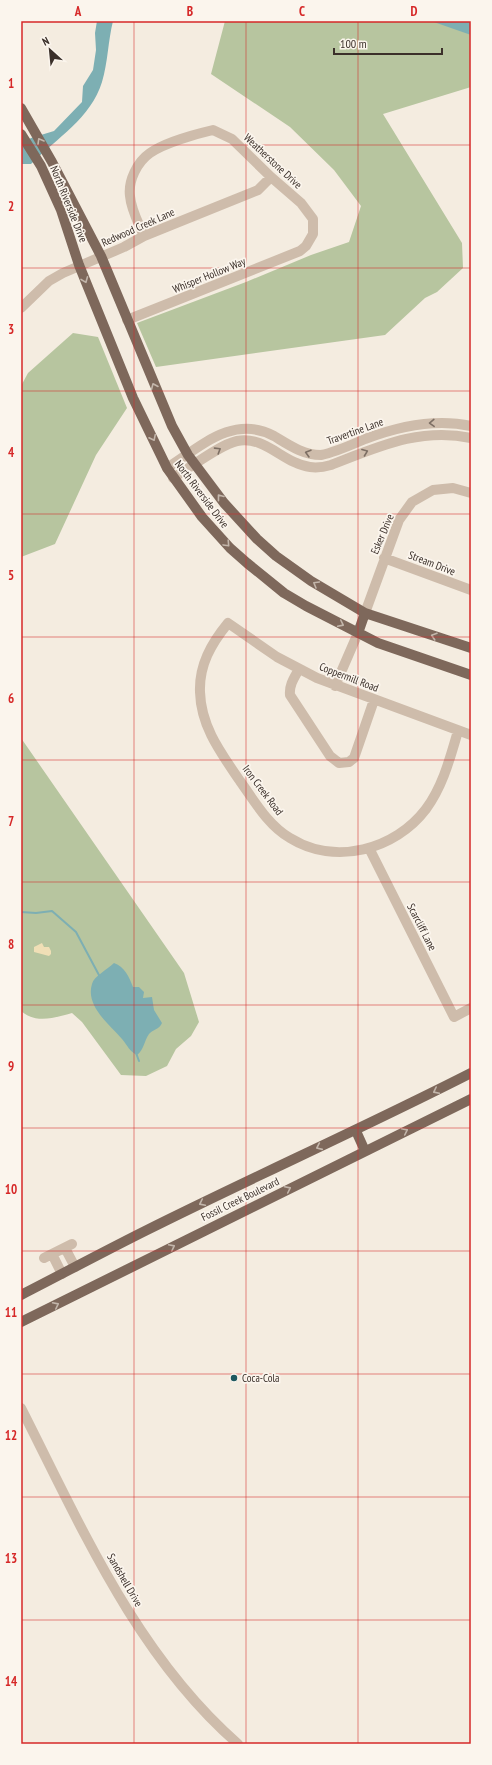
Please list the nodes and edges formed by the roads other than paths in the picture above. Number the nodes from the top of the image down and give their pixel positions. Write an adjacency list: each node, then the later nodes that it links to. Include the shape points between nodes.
1 (21, 108): 6 (main road, North Riverside Drive, one-way to 1)
2 (21, 134): 7 (main road, North Riverside Drive, via 41,166 66,224)
3 (271, 177): 4 (street, Redwood Creek Lane, via 258,190); 4 (street, Weatherstone Drive, via 232,139 213,130 156,150 142,161 133,175 130,186 133,209); 5 (street, Weatherstone Drive, via 301,203 313,219 313,234)
4 (144, 236): 6 (street, Redwood Creek Lane)
5 (300, 251): 9 (street, Whisper Hollow Way)
6 (101, 256): 7 (street, Redwood Creek Lane); 9 (main road, North Riverside Drive)
7 (79, 265): 8 (street, Redwood Creek Lane, via 49,281); 14 (main road, North Riverside Drive, one-way to 14, via 133,398)
8 (21, 308)
9 (127, 320): 12 (main road, North Riverside Drive, one-way to 9, via 164,409)
10 (471, 426): 12 (street, Travertine Lane, one-way to 12, via 442,423 395,428 321,455 303,452 269,434 250,428 234,429 220,434)
11 (471, 438): 13 (street, one-way to 11, via 236,441 249,440 264,445 298,464 322,467 399,440 442,435)
12 (188, 454): 13 (main road, North Riverside Drive); 14 (street, Travertine Lane)
13 (196, 465): 15 (street); 19 (main road, North Riverside Drive, one-way to 13, via 311,581 276,556 224,503)
14 (167, 468): 15 (main road, North Riverside Drive)
15 (174, 478): 21 (main road, North Riverside Drive, one-way to 21, via 202,518 264,578 306,606)
16 (471, 493): 17 (street, Esker Drive, via 453,488 434,490 412,502 399,520)
17 (384, 558): 18 (street, Stream Drive); 19 (street, Esker Drive)
18 (471, 590)
19 (365, 613): 21 (main road); 22 (main road, North Riverside Drive, one-way to 19)
20 (228, 623): 23 (street, Coppermill Road, via 264,649); 29 (street, Iron Creek Road, via 208,651 201,680 202,710 218,749 260,810 290,838 318,850 348,852)
21 (358, 633): 24 (main road, North Riverside Drive, via 396,650); 25 (street)
22 (471, 648)
23 (299, 669): 25 (street, Coppermill Road); 26 (street, via 292,681 290,695 330,756 339,763 349,762 354,758)
24 (471, 675)
25 (335, 686): 26 (street, Coppermill Road)
26 (374, 700): 27 (street, Coppermill Road)
27 (458, 731): 28 (street, Coppermill Road); 29 (street, Iron Creek Road, via 440,784 423,812 413,824 397,836)
28 (471, 735)
29 (369, 848): 30 (street, Scarcliff Lane, via 454,1017)
30 (471, 1008)
31 (471, 1073): 33 (main road, Fossil Creek Boulevard, one-way to 33)
32 (471, 1099): 34 (main road, Fossil Creek Boulevard, one-way to 32)
33 (356, 1131): 34 (main road); 35 (main road, Fossil Creek Boulevard, one-way to 35, via 301,1155)
34 (365, 1151): 38 (main road, Fossil Creek Boulevard, one-way to 34)
35 (75, 1267): 36 (main road, Fossil Creek Boulevard); 36 (street, via 69,1246 48,1256)
36 (62, 1274): 37 (main road, Fossil Creek Boulevard)
37 (21, 1295)
38 (21, 1322)
39 (21, 1408): 40 (street, Sandshell Drive, via 98,1558 131,1615 193,1699)
40 (238, 1744)

